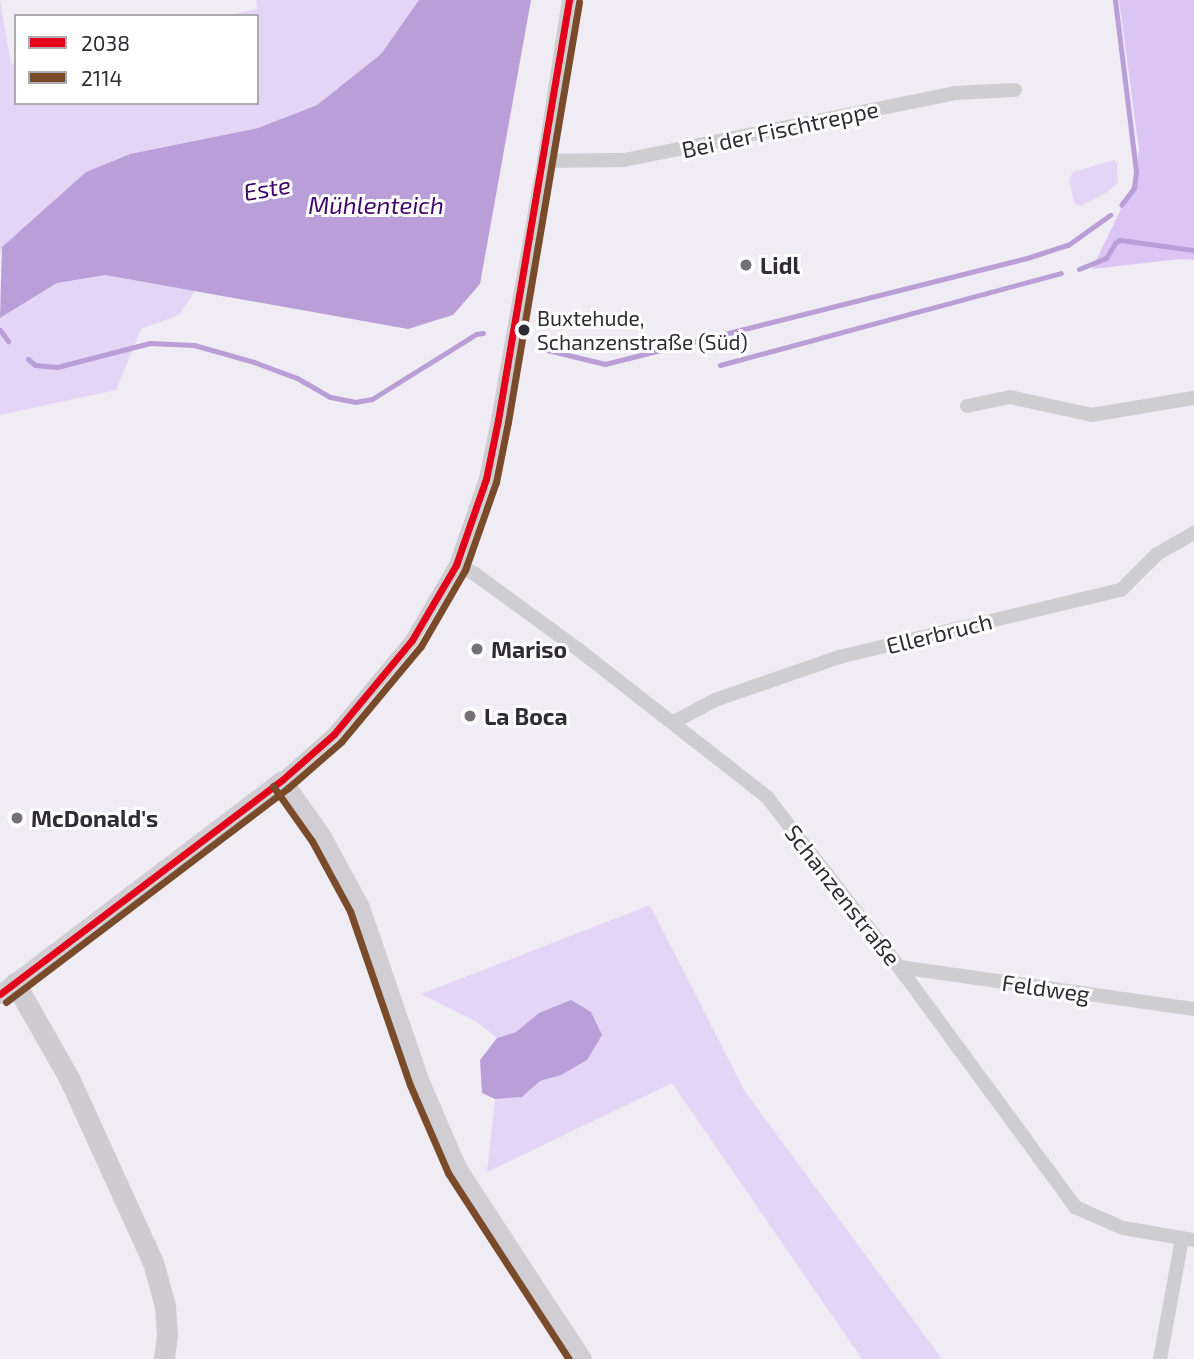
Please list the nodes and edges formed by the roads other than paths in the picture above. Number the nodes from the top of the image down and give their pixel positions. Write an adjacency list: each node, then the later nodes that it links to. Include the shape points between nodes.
1 (569, 0): 3 (street)
2 (1016, 90): 3 (street, Bei der Fischtreppe, via 955,93 624,160)
3 (544, 161): 7 (street, via 486,479)
4 (1194, 398): 5 (street, via 1093,415 1010,397)
5 (967, 406)
6 (1194, 533): 8 (street, Ellerbruch, via 1157,554 1121,590 839,657 715,700)
7 (456, 565): 8 (street, Schanzenstraße, via 475,574); 9 (street, via 412,640 334,734)
8 (674, 722): 10 (street, Schanzenstraße, via 767,797)
9 (282, 780): 11 (street); 15 (street, via 328,846 360,907 420,1082 457,1168)
10 (899, 967): 12 (street, Feldweg); 13 (street, Schanzenstraße, via 1075,1207 1124,1228)
11 (8, 988): 14 (main road, via 69,1077 153,1262 164,1306)
12 (1194, 1009)
13 (1188, 1240): 16 (street)
14 (164, 1359)
15 (583, 1359)
16 (1160, 1359)

